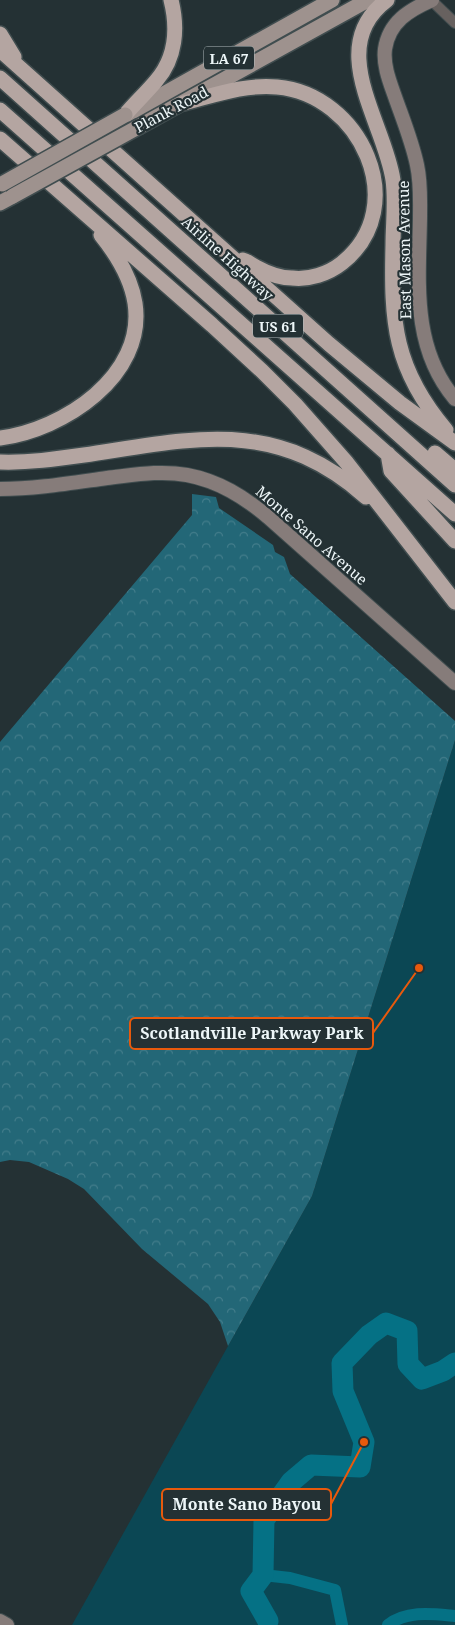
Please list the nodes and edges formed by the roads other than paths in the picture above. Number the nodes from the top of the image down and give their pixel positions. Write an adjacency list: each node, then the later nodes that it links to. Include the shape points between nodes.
1 (171, 0): 13 (highway, via 176,26 170,58 157,80)
2 (332, 0): 13 (main road, Plank Road / LA 67)
3 (368, 0): 11 (main road, Plank Road / LA 67)
4 (387, 0): 22 (highway, via 367,25 361,41 359,63 362,84 393,181 396,329 413,383)
5 (431, 0): 6 (street); 19 (street, East Mason Avenue, via 409,11 395,24 385,48 385,63 418,167 422,326 434,364)
6 (455, 23)
7 (0, 34): 9 (highway)
8 (0, 50): 9 (highway)
9 (18, 65): 18 (highway)
10 (0, 78): 20 (highway, Airline Highway / US 61)
11 (184, 103): 16 (main road, Plank Road / LA 67, bridge); 18 (highway, via 255,86 296,90 324,103 340,116 365,149 375,196 372,218 361,243 338,266 321,274 291,278 263,270 245,260)
12 (0, 110): 23 (highway, US 61)
13 (125, 115): 15 (main road, Plank Road / LA 67, bridge)
14 (0, 140): 17 (highway)
15 (1, 184)
16 (7, 200)
17 (88, 218): 21 (highway, via 117,257 132,287 136,318 132,344 115,374 82,406 46,426); 28 (highway, via 273,382 348,463)
18 (234, 259): 22 (highway, via 364,374)
19 (455, 399)
20 (364, 404): 25 (highway, via 415,437); 26 (highway, Airline Highway / US 61)
21 (0, 438)
22 (455, 441)
23 (388, 454): 29 (highway, US 61); 30 (highway, via 391,471)
24 (0, 462): 28 (highway, via 44,461 192,440 243,440 274,446 314,461)
25 (455, 470)
26 (455, 484)
27 (0, 489): 32 (street, Monte Sano Avenue, via 161,473 189,475 222,486 264,512)
28 (380, 506): 31 (highway)
29 (455, 514)
30 (455, 541)
31 (455, 602)
32 (455, 683)
33 (0, 1621): 34 (street)
34 (7, 1625)

